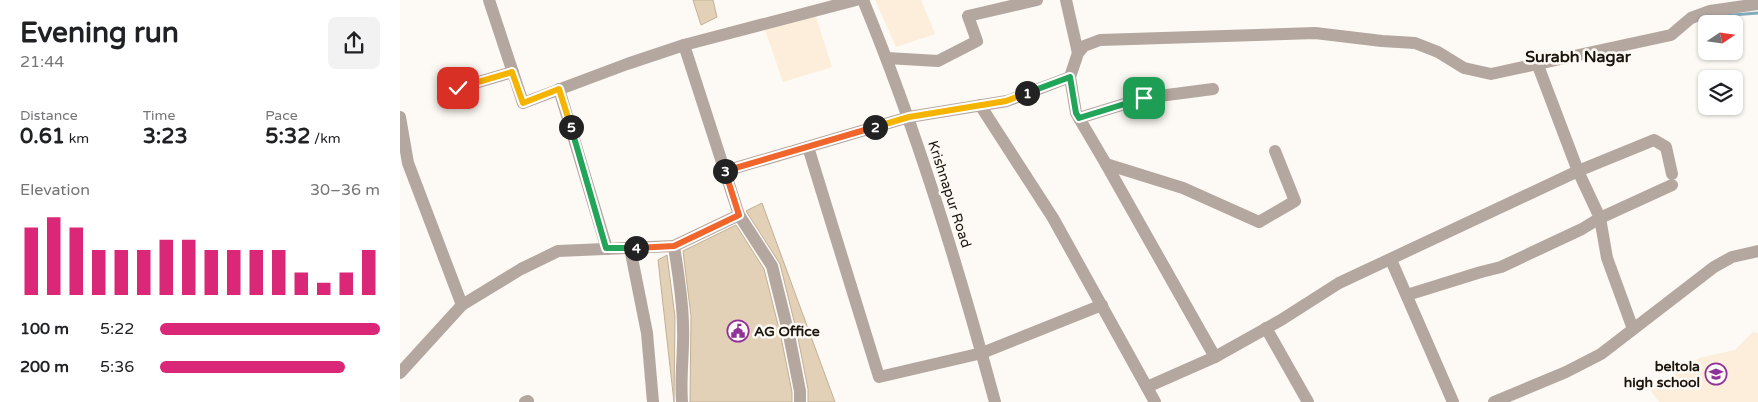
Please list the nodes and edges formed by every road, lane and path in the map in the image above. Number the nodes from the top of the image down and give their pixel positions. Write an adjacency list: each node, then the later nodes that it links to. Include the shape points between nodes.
1 (489, 0): 11 (street)
2 (856, 0): 7 (street)
3 (863, 0): 9 (street, Krishnapur Road)
4 (1037, 0): 9 (street, via 968,16 977,41 938,61)
5 (1066, 0): 8 (street)
6 (1758, 4): 10 (street, via 1710,11 1691,18 1671,35)
7 (684, 45): 14 (street); 23 (street)
8 (1078, 53): 10 (street, via 1084,46 1100,40 1315,33 1415,43 1464,68 1491,74); 12 (street)
9 (887, 58): 18 (street, Krishnapur Road)
10 (1538, 63): 24 (street)
11 (512, 72): 13 (street); 14 (street, via 523,103)
12 (1070, 77): 16 (street, via 1006,101); 19 (street)
13 (458, 88)
14 (559, 89): 28 (street)
15 (1213, 89): 19 (street, via 1144,98)
16 (980, 105): 18 (street); 34 (street, via 1054,218)
17 (400, 117): 33 (street, via 408,163)
18 (909, 117): 20 (street); 37 (street, Krishnapur Road)
19 (1079, 118): 22 (street)
20 (808, 147): 23 (street); 37 (street, via 878,377)
21 (1274, 151): 22 (street, via 1296,201 1259,222 1183,188)
22 (1106, 164): 38 (street)
23 (725, 171): 25 (street)
24 (1578, 171): 26 (street); 26 (street, via 1654,140 1666,147 1672,180); 31 (street)
25 (739, 215): 27 (street); 43 (street, via 772,266 789,334)
26 (1600, 218): 32 (street, via 1501,267); 36 (street, via 1607,258)
27 (674, 246): 29 (street); 42 (street, via 684,329)
28 (606, 248): 29 (street); 33 (street, via 558,251)
29 (630, 248): 41 (street, via 647,333)
30 (1758, 251): 36 (street, via 1732,257 1714,267)
31 (1391, 260): 32 (street); 35 (street, via 1339,284)
32 (1407, 295): 47 (street)
33 (462, 305): 39 (street)
34 (1102, 306): 37 (street); 40 (street)
35 (1266, 328): 38 (street); 46 (street)
36 (1633, 329): 48 (street, via 1600,354 1566,372)
37 (982, 353): 44 (street, Krishnapur Road)
38 (1215, 357): 40 (street)
39 (400, 373)
40 (1147, 387): 45 (street)
41 (653, 402)
42 (682, 402)
43 (800, 402)
44 (995, 402)
45 (1155, 402)
46 (1308, 402)
47 (1453, 402)
48 (1494, 402)

